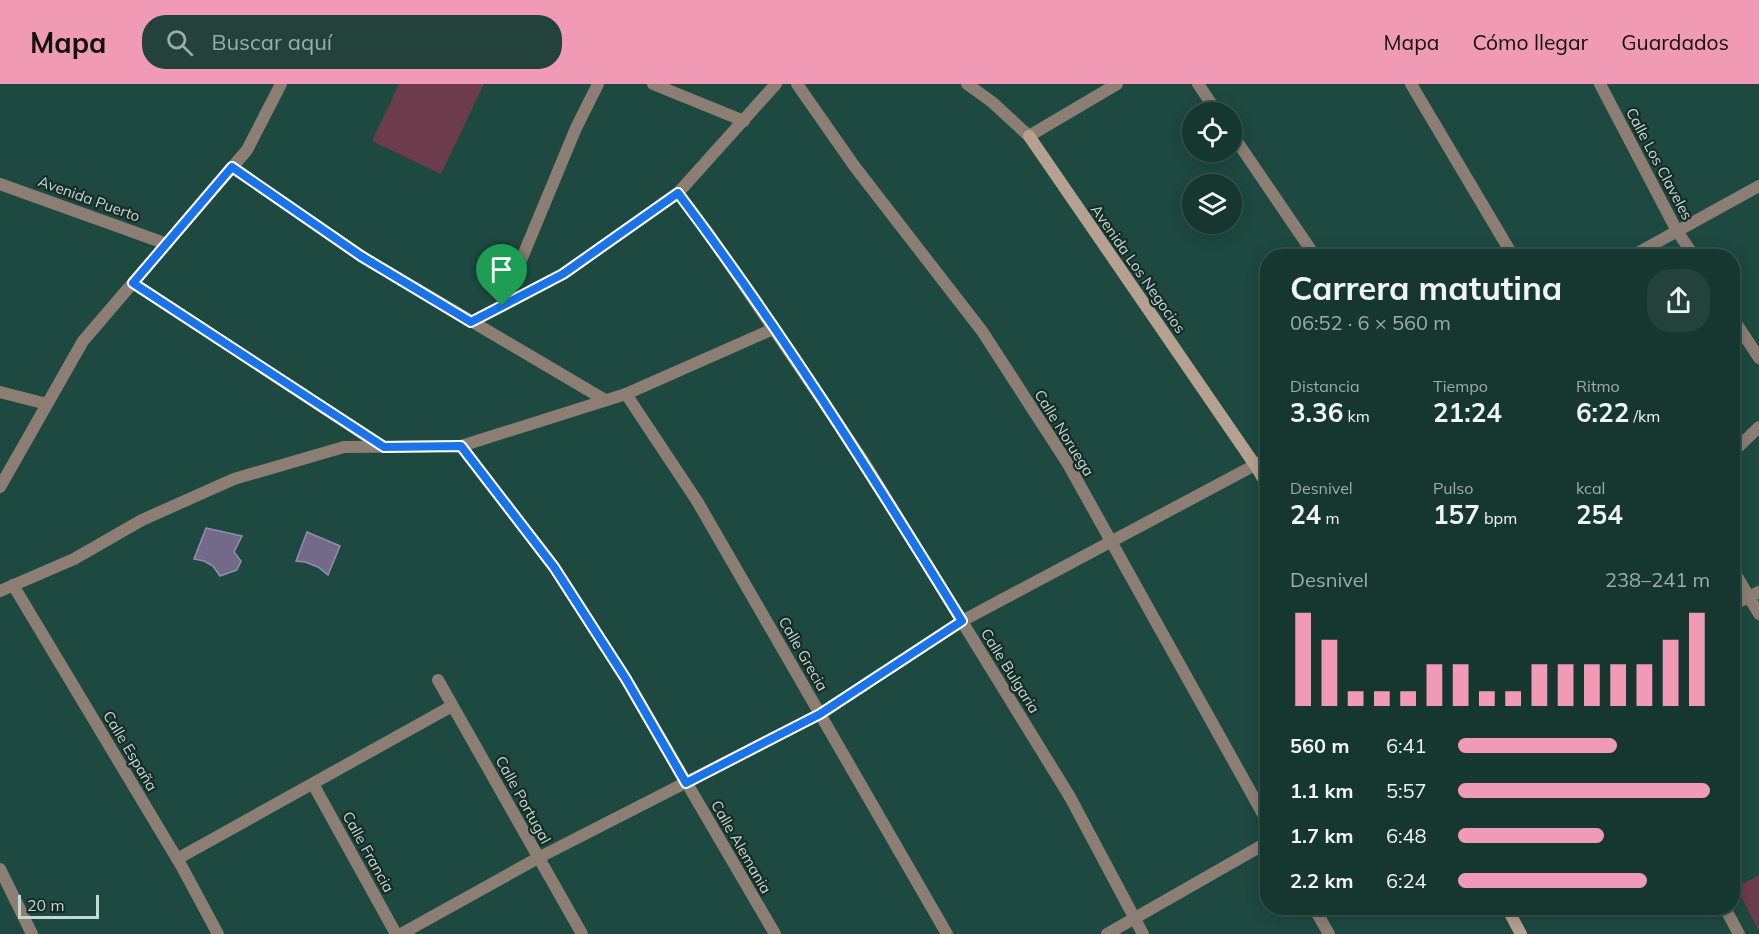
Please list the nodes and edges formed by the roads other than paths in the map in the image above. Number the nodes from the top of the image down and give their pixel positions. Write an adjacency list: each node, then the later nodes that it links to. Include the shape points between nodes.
1 (281, 84): 15 (street, via 247,150)
2 (598, 84): 26 (street)
3 (653, 84): 12 (street)
4 (776, 84): 12 (street)
5 (796, 84): 43 (street, Calle Noruega, via 982,332 1068,464)
6 (967, 84): 13 (street, Avenida Los Negocios)
7 (1117, 84): 13 (street)
8 (1197, 84): 11 (street)
9 (1412, 84): 22 (street)
10 (1600, 84): 19 (street, Calle Los Claveles)
11 (1210, 102)
12 (744, 121): 18 (street)
13 (1029, 136): 40 (street, Avenida Los Negocios)
14 (1242, 149): 21 (street)
15 (232, 167): 20 (street); 27 (street, via 361,256)
16 (0, 184): 20 (street, Avenida Puerto)
17 (1759, 186): 19 (street)
18 (678, 193): 26 (street, via 563,274); 28 (street, Calle Bulgaria)
19 (1677, 231): 23 (street); 24 (street, Calle Los Claveles)
20 (167, 243): 25 (street)
21 (1310, 249)
22 (1509, 249)
23 (1645, 249)
24 (1689, 249)
25 (133, 283): 34 (street, via 84,341); 38 (street)
26 (502, 306): 27 (street)
27 (471, 322): 33 (street)
28 (774, 329): 32 (street); 50 (street, Calle Bulgaria, via 862,459)
29 (1740, 329): 30 (street)
30 (1759, 358)
31 (0, 392): 34 (street)
32 (626, 394): 33 (street); 53 (street, Calle Grecia, via 697,501)
33 (605, 400): 37 (street)
34 (47, 404): 42 (street)
35 (1759, 427): 36 (street)
36 (1740, 445)
37 (461, 446): 38 (street); 54 (street, Calle Alemania, via 554,567 626,679)
38 (384, 447): 45 (street, via 344,447 234,479)
39 (1260, 462): 40 (street)
40 (1255, 465): 41 (street, Avenida Los Negocios); 43 (street)
41 (1260, 473)
42 (0, 488)
43 (1110, 541): 50 (street); 56 (street, Calle Noruega)
44 (1740, 577): 47 (street)
45 (13, 585): 46 (street); 59 (street, Calle España)
46 (0, 591)
47 (1755, 594): 48 (street); 49 (street)
48 (1740, 601)
49 (1759, 614)
50 (962, 621): 53 (street); 64 (street, Calle Bulgaria, via 1070,796)
51 (438, 680): 52 (street, Calle Portugal)
52 (452, 706): 55 (street); 58 (street, Calle Portugal)
53 (820, 714): 54 (street); 71 (street, Calle Grecia)
54 (686, 783): 58 (street); 70 (street, Calle Alemania)
55 (313, 784): 59 (street); 67 (street, Calle Francia)
56 (1260, 809)
57 (1260, 847): 64 (street)
58 (538, 858): 68 (street); 69 (street, Calle Portugal)
59 (177, 860): 66 (street, Calle España)
60 (0, 869): 65 (street)
61 (1318, 915): 74 (street)
62 (1511, 915): 75 (street)
63 (1728, 915): 76 (street)
64 (1135, 919): 72 (street); 73 (street, Calle Bulgaria)
65 (32, 934)
66 (218, 934)
67 (396, 934)
68 (401, 934)
69 (582, 934)
70 (775, 934)
71 (947, 934)
72 (1107, 934)
73 (1143, 934)
74 (1329, 934)
75 (1521, 934)
76 (1738, 934)

